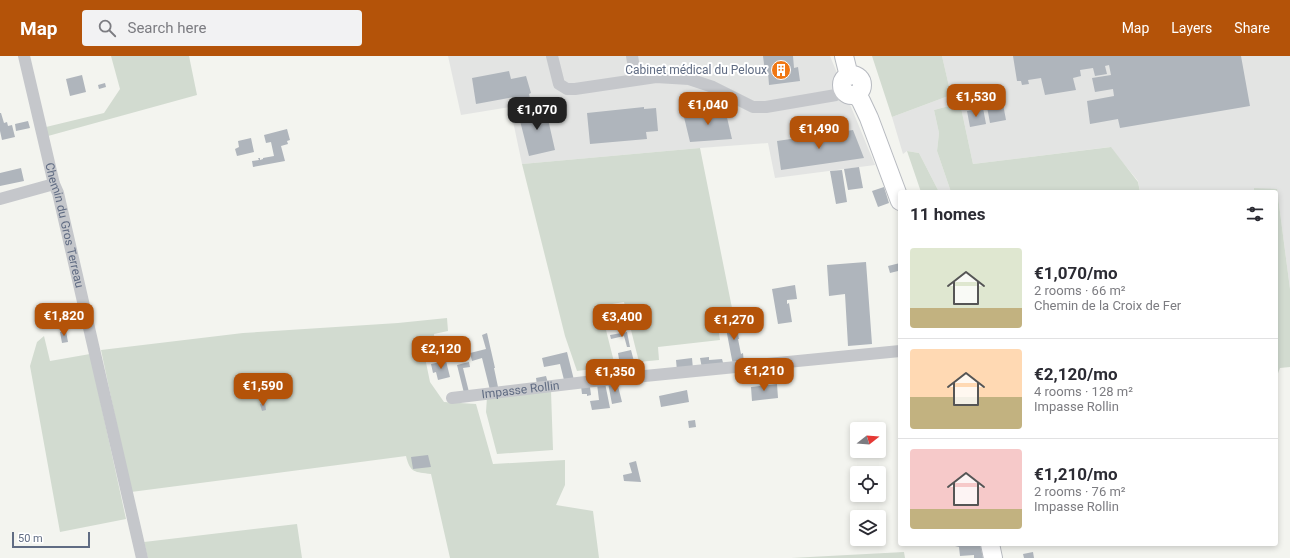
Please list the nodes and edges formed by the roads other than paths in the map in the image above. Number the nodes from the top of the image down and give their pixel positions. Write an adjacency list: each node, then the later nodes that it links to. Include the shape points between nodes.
1 (24, 56): 7 (street, Chemin du Gros Terreau)
2 (552, 56): 5 (street, via 559,84 567,89)
3 (632, 56): 5 (street)
4 (844, 56): 6 (main road)
5 (636, 79): 6 (street, via 689,79 714,87 752,107 836,95)
6 (850, 87): 8 (main road, via 861,101 869,118)
7 (54, 184): 9 (street); 13 (street, Chemin du Gros Terreau)
8 (898, 196)
9 (0, 199)
10 (898, 351): 11 (street, Impasse Rollin, via 594,381)
11 (452, 398)
12 (990, 546): 14 (main road)
13 (142, 558)
14 (993, 558)

